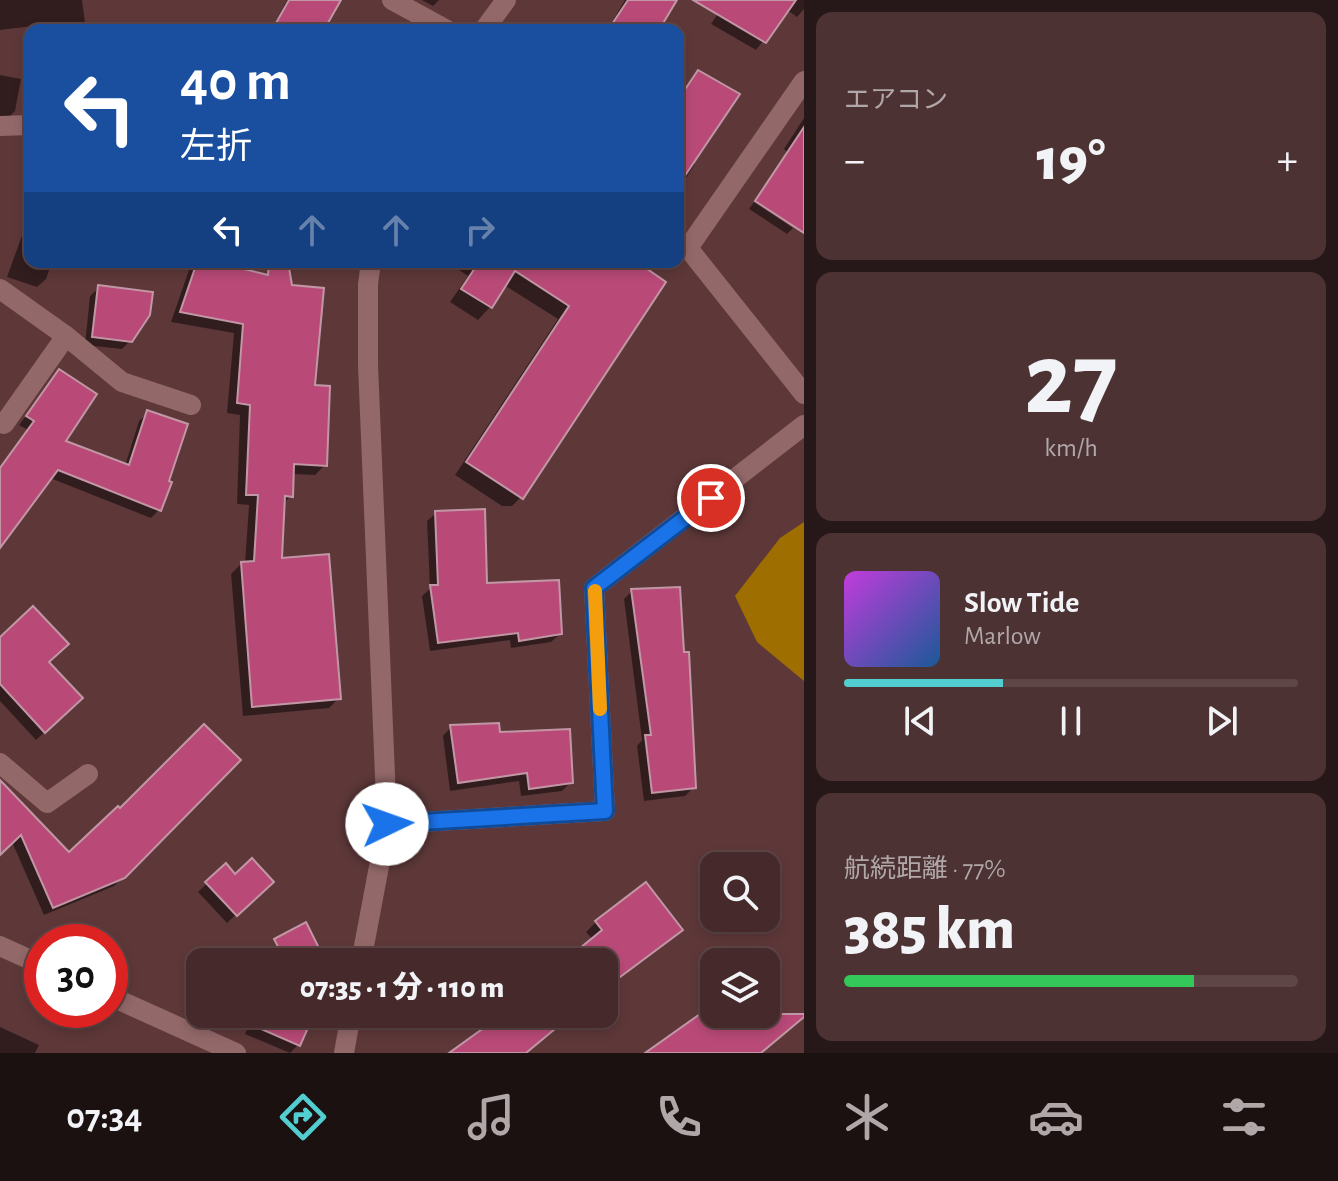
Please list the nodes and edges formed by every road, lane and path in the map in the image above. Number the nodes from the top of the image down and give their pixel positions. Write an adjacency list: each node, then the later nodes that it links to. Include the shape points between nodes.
1 (392, 0): 3 (street)
2 (506, 0): 4 (street)
3 (436, 24)
4 (488, 24)
5 (804, 81): 8 (street)
6 (24, 125): 7 (street)
7 (0, 126)
8 (684, 244)
9 (684, 246): 13 (street)
10 (370, 268): 19 (street, via 368,365)
11 (0, 289): 12 (street)
12 (66, 336): 14 (street, via 122,382); 15 (street)
13 (804, 394)
14 (191, 405)
15 (4, 424)
16 (804, 425): 19 (street, via 594,588 605,811)
17 (0, 763): 18 (street, via 47,803)
18 (88, 774)
19 (387, 824): 21 (street)
20 (0, 946): 22 (street)
21 (364, 948)
22 (24, 957)
23 (128, 1004): 25 (street)
24 (348, 1028): 26 (street)
25 (236, 1053)
26 (344, 1053)

